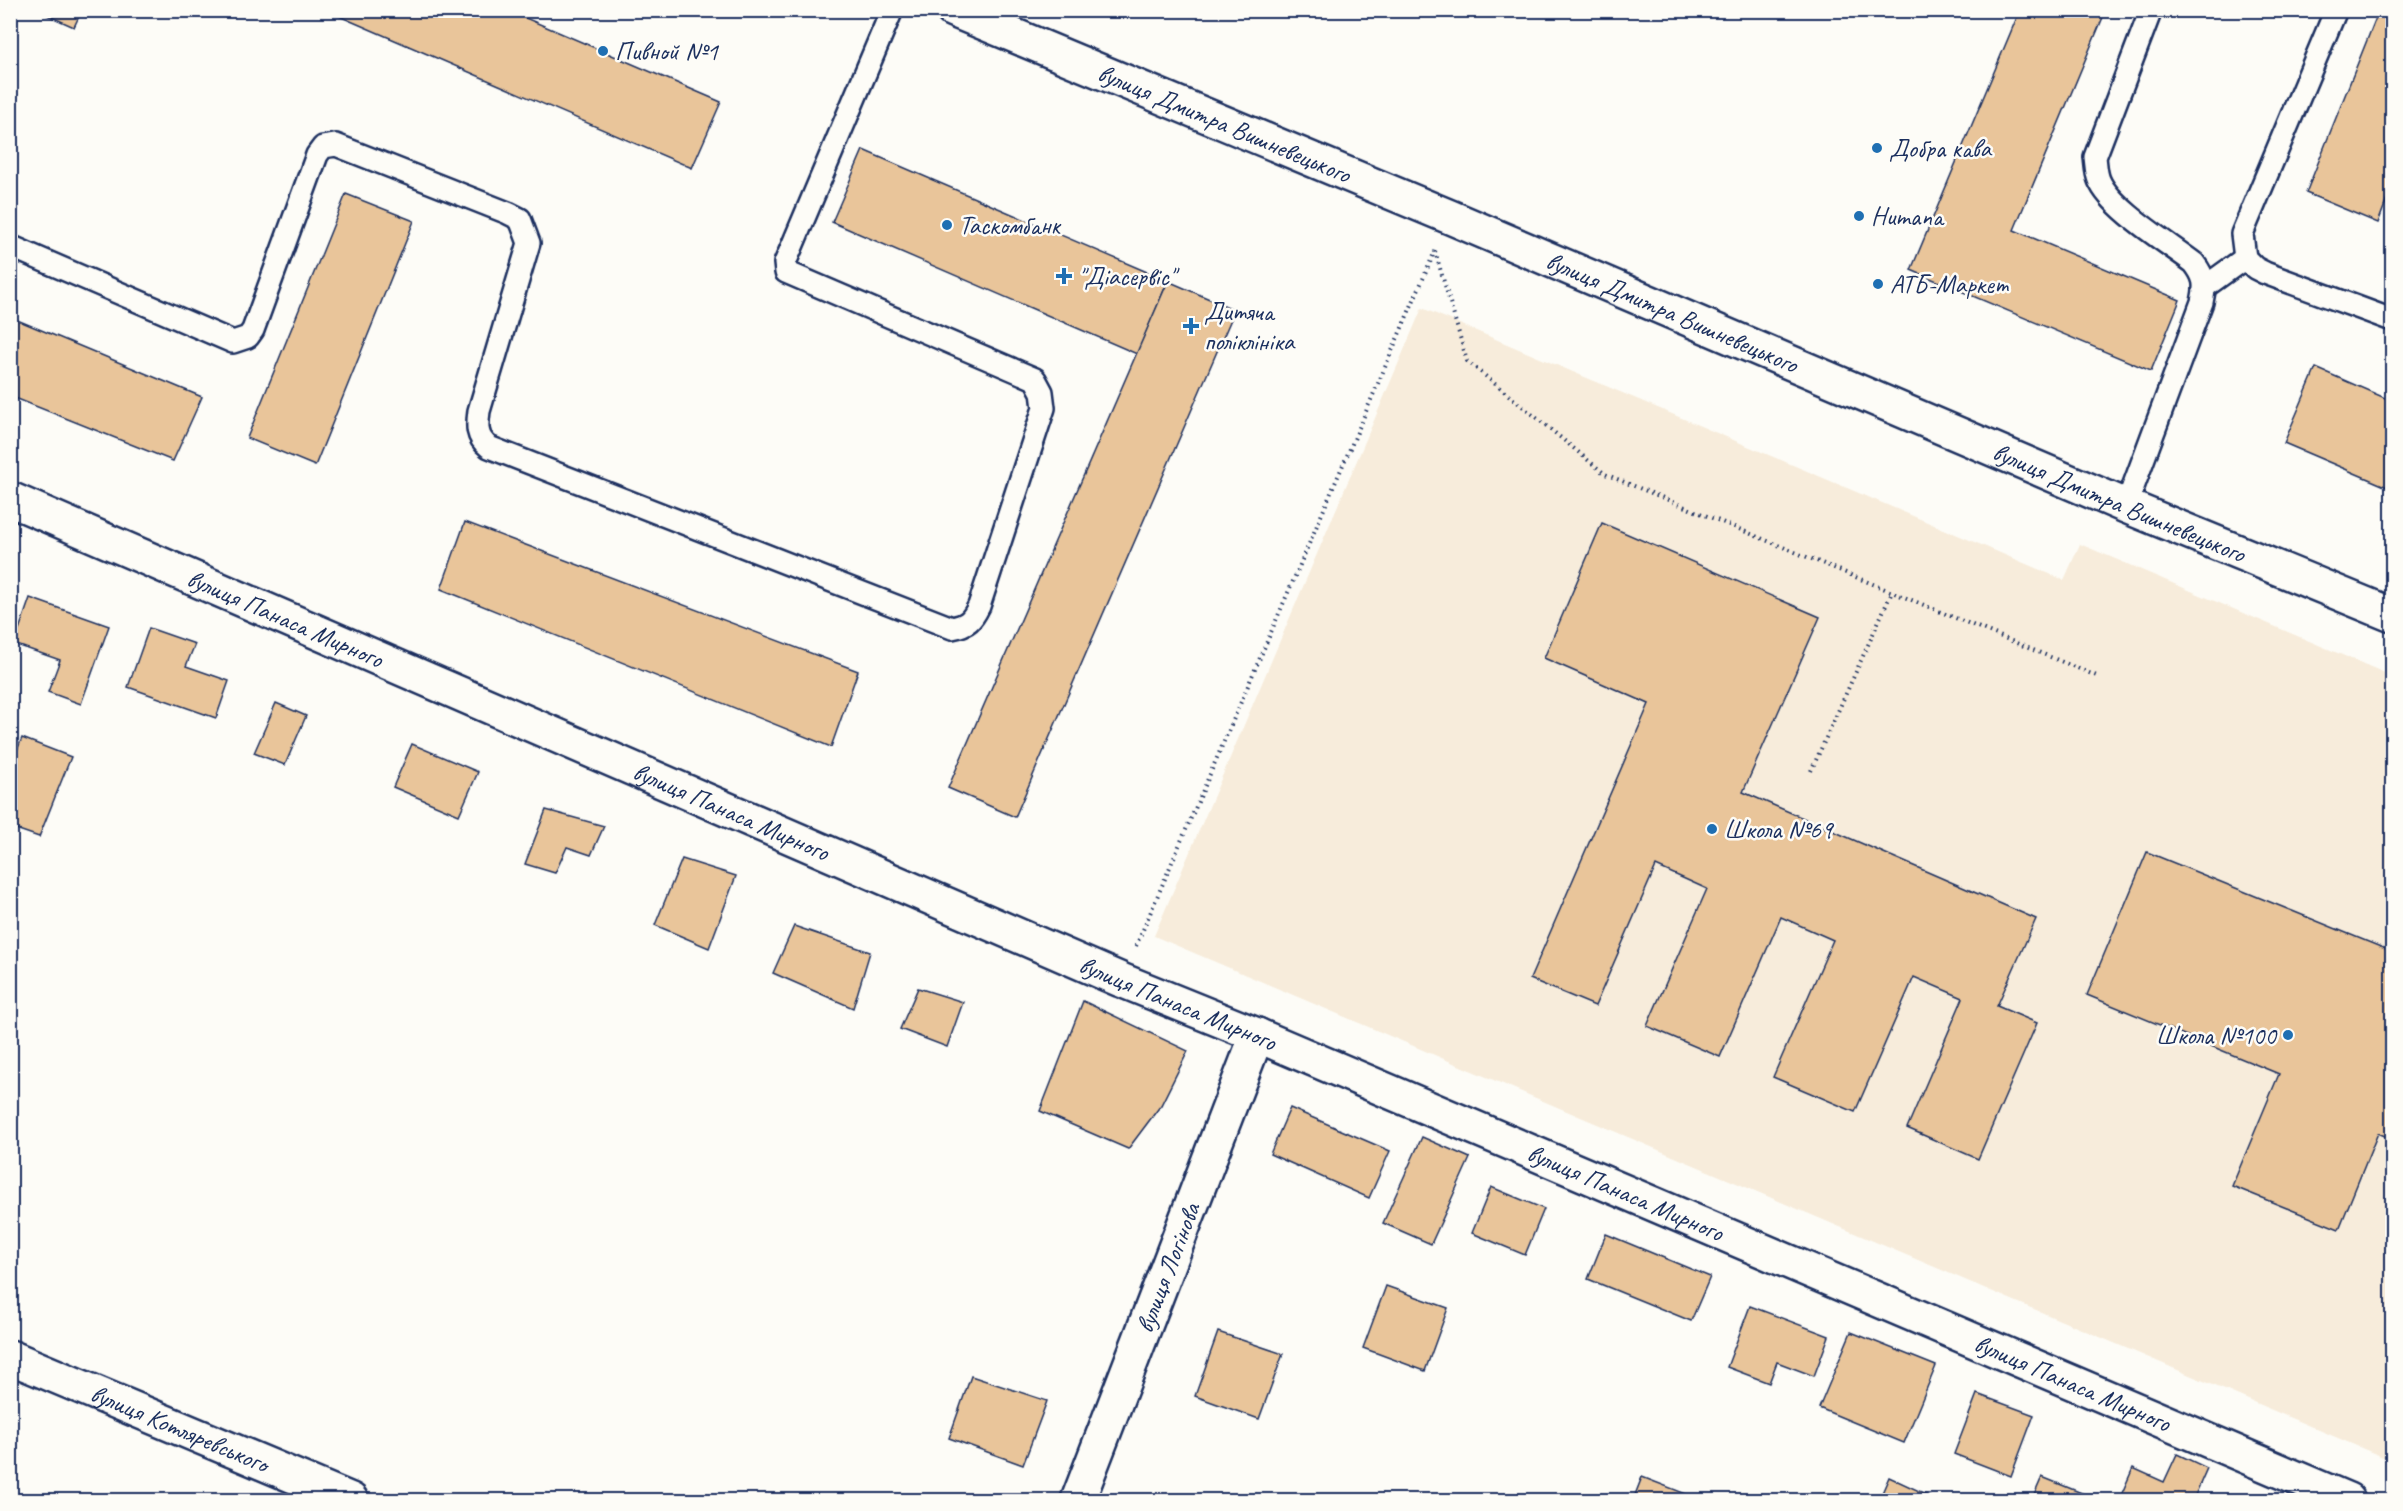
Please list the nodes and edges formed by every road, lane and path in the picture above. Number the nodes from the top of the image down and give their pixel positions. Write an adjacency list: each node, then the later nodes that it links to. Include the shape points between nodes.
1 (892, 10): 6 (lane, via 787,254 786,272 1035,379 1042,392 1044,408 979,606 973,619 962,626 952,628 482,442 477,428 479,411 529,243 520,219 508,213 336,145 324,147 317,155 253,330 248,337 233,342)
2 (953, 10): 5 (street, вулиця Дмитра Вишневецького)
3 (2151, 10): 9 (lane, via 2095,157 2098,178 2108,195 2128,213 2194,263 2203,273)
4 (2336, 10): 8 (lane, via 2242,234)
5 (1450, 217): 7 (path); 12 (street, вулиця Дмитра Вишневецького)
6 (10, 246)
7 (1435, 251): 13 (path, via 1467,361 1605,474); 17 (path)
8 (2245, 258): 9 (lane); 10 (lane, via 2265,273)
9 (2206, 286): 12 (lane)
10 (2392, 320)
11 (10, 499): 17 (street, вулиця Панаса Мирного)
12 (2126, 506): 14 (street, вулиця Дмитра Вишневецького)
13 (1892, 592): 15 (path); 16 (path)
14 (2392, 615)
15 (2100, 677)
16 (1811, 771)
17 (1121, 980): 18 (street, вулиця Панаса Мирного)
18 (1257, 1035): 21 (street, вулиця Логінова); 22 (street, вулиця Панаса Мирного)
19 (10, 1357): 20 (street, вулиця Котляревського)
20 (351, 1500)
21 (1078, 1500)
22 (2348, 1500)

